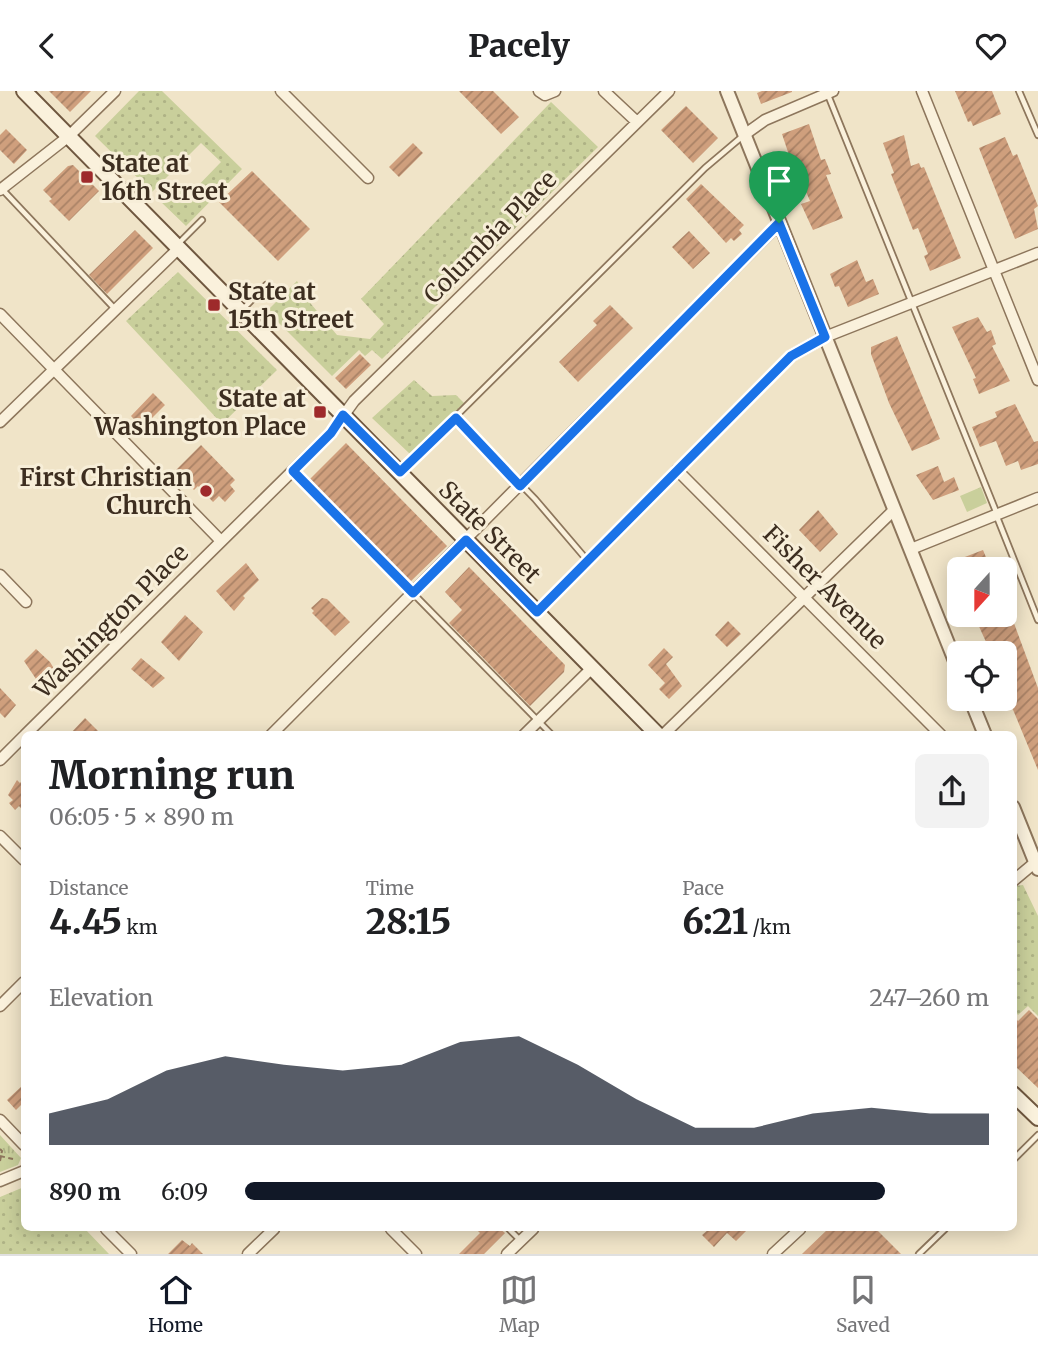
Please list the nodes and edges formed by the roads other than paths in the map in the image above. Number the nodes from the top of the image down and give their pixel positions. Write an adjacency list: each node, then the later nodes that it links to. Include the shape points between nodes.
1 (24, 91): 13 (main road, State Street)
2 (115, 91): 13 (street)
3 (281, 91): 14 (street)
4 (604, 91): 10 (street)
5 (669, 91): 10 (street, Columbia Place)
6 (727, 91): 11 (street)
7 (922, 91): 20 (street)
8 (1019, 91): 12 (lane)
9 (829, 92): 11 (street, via 765,120); 22 (lane)
10 (637, 122): 29 (street, Columbia Place)
11 (744, 135): 17 (street); 30 (lane, via 705,168)
12 (1038, 135)
13 (69, 136): 15 (street); 18 (main road, State Street)
14 (368, 178)
15 (0, 189): 23 (lane)
16 (202, 220): 18 (lane)
17 (779, 223): 26 (street); 35 (street)
18 (178, 247): 23 (street); 24 (main road, State Street)
19 (1038, 253): 20 (street)
20 (994, 271): 22 (street); 28 (street)
21 (266, 285): 24 (lane)
22 (911, 303): 26 (street); 38 (lane)
23 (116, 309): 27 (street)
24 (241, 311): 29 (main road, State Street)
25 (0, 314): 27 (street)
26 (825, 337): 32 (street, via 791,356); 37 (street)
27 (54, 370): 31 (street); 40 (street)
28 (1038, 380)
29 (343, 415): 33 (street, Washington Place); 34 (main road, State Street)
30 (456, 418): 34 (lane); 35 (lane)
31 (0, 422)
32 (677, 470): 42 (street); 45 (street, Fisher Avenue)
33 (293, 471): 40 (street, Washington Place); 44 (lane)
34 (400, 472): 39 (main road, State Street)
35 (520, 486): 39 (street); 42 (lane)
36 (1038, 498): 38 (street)
37 (894, 510): 41 (street); 45 (street)
38 (997, 515): 41 (street); 48 (lane)
39 (466, 540): 44 (street); 47 (main road, State Street)
40 (221, 541): 53 (street, Washington Place)
41 (911, 549): 49 (street)
42 (587, 560): 47 (street)
43 (0, 575): 46 (street)
44 (413, 593): 52 (lane); 54 (street)
45 (806, 597): 58 (street); 59 (street, Fisher Avenue)
46 (26, 602)
47 (537, 612): 50 (main road, State Street)
48 (1038, 620)
49 (947, 641)
50 (592, 668): 52 (street); 57 (main road, State Street)
51 (975, 711): 60 (street)
52 (538, 721): 55 (street); 56 (lane)
53 (29, 731)
54 (275, 731)
55 (528, 731)
56 (548, 731)
57 (657, 731)
58 (665, 731)
59 (937, 731)
60 (983, 731)
61 (21, 739): 62 (street, Washington Place)
62 (0, 760)
63 (1017, 816): 66 (street)
64 (0, 836): 65 (street)
65 (21, 857)
66 (1037, 864): 67 (street)
67 (1017, 878)
68 (21, 985): 69 (street)
69 (0, 1006)
70 (1017, 1098): 71 (main road)
71 (1038, 1118)
72 (0, 1120): 74 (street)
73 (1038, 1135): 75 (lane)
74 (21, 1142)
75 (1017, 1156)
76 (21, 1172): 77 (street)
77 (0, 1181)
78 (108, 1231): 86 (street)
79 (272, 1231): 87 (street)
80 (393, 1231): 88 (street)
81 (511, 1231): 85 (lane)
82 (531, 1231): 85 (street)
83 (798, 1231): 90 (street)
84 (943, 1231): 91 (lane)
85 (520, 1241): 89 (street)
86 (131, 1254)
87 (248, 1254)
88 (416, 1254)
89 (507, 1254)
90 (773, 1254)
91 (919, 1254)

